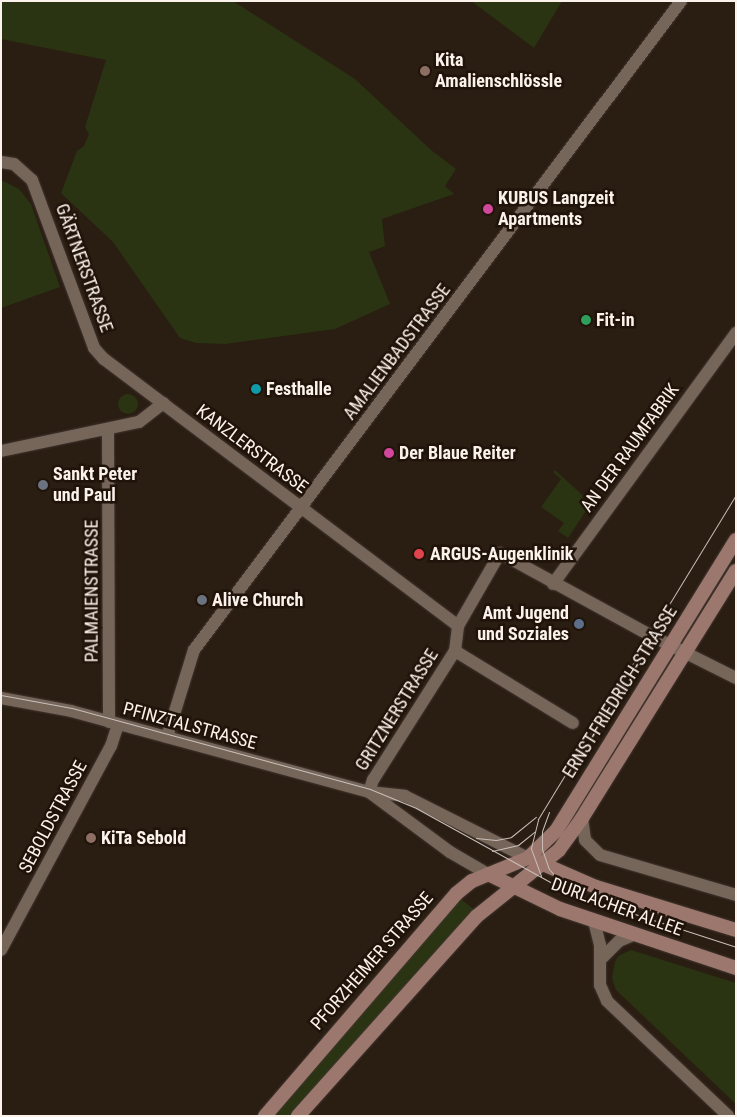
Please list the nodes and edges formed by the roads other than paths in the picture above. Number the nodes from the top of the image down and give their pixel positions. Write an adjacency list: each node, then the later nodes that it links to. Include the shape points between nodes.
1 (681, 1): 7 (street, AMALIENBADSTRASSE)
2 (1, 162): 4 (street, GÄRTNERSTRASSE, via 14,164 32,180 94,348)
3 (736, 333): 10 (street, AN DER RAUMFABRIK)
4 (163, 403): 5 (street, via 139,422); 7 (street, KANZLERSTRASSE)
5 (108, 430): 6 (street); 17 (street, PALMAIENSTRASSE)
6 (1, 451)
7 (302, 508): 11 (street, KANZLERSTRASSE); 19 (street, AMALIENBADSTRASSE, via 194,650)
8 (736, 540): 12 (main road, ERNST-FRIEDRICH-STRASSE)
9 (736, 571): 14 (main road, ERNST-FRIEDRICH-STRASSE)
10 (553, 584): 11 (street, GRITZNERSTRASSE, via 500,553); 12 (street, GRITZNERSTRASSE)
11 (458, 626): 13 (street, GRITZNERSTRASSE)
12 (672, 646): 14 (street, GRITZNERSTRASSE); 22 (main road, ERNST-FRIEDRICH-STRASSE, via 556,830)
13 (454, 650): 18 (street); 20 (street, GRITZNERSTRASSE)
14 (686, 653): 15 (street, GRITZNERSTRASSE); 21 (main road, ERNST-FRIEDRICH-STRASSE)
15 (736, 678)
16 (1, 698): 17 (street, PFINZTALSTRASSE, via 71,711)
17 (113, 724): 19 (street, PFINZTALSTRASSE); 30 (street, SEBOLDSTRASSE, via 112,746)
18 (573, 724)
19 (167, 737): 20 (street, PFINZTALSTRASSE)
20 (369, 792): 22 (street, PFINZTALSTRASSE, via 414,799); 24 (street, PFINZTALSTRASSE, via 450,852)
21 (582, 818): 23 (main road, ERNST-FRIEDRICH-STRASSE, via 559,850); 26 (street, via 585,840 600,855)
22 (528, 858): 23 (main road, DURLACHER ALLEE); 24 (main road, PFORZHEIMER STRASSE)
23 (542, 864): 25 (main road); 28 (main road, DURLACHER ALLEE, via 596,887)
24 (488, 874): 25 (main road, DURLACHER ALLEE); 33 (main road, PFORZHEIMER STRASSE, via 465,886 431,920)
25 (512, 887): 27 (main road, DURLACHER ALLEE); 34 (main road, via 453,941)
26 (736, 895)
27 (594, 921): 29 (main road, DURLACHER ALLEE); 31 (street)
28 (736, 930)
29 (633, 935): 31 (street, via 619,941); 32 (main road, DURLACHER ALLEE)
30 (1, 950)
31 (600, 960): 35 (street, via 600,986 607,1001)
32 (736, 968)
33 (265, 1116)
34 (298, 1116)
35 (728, 1116)

